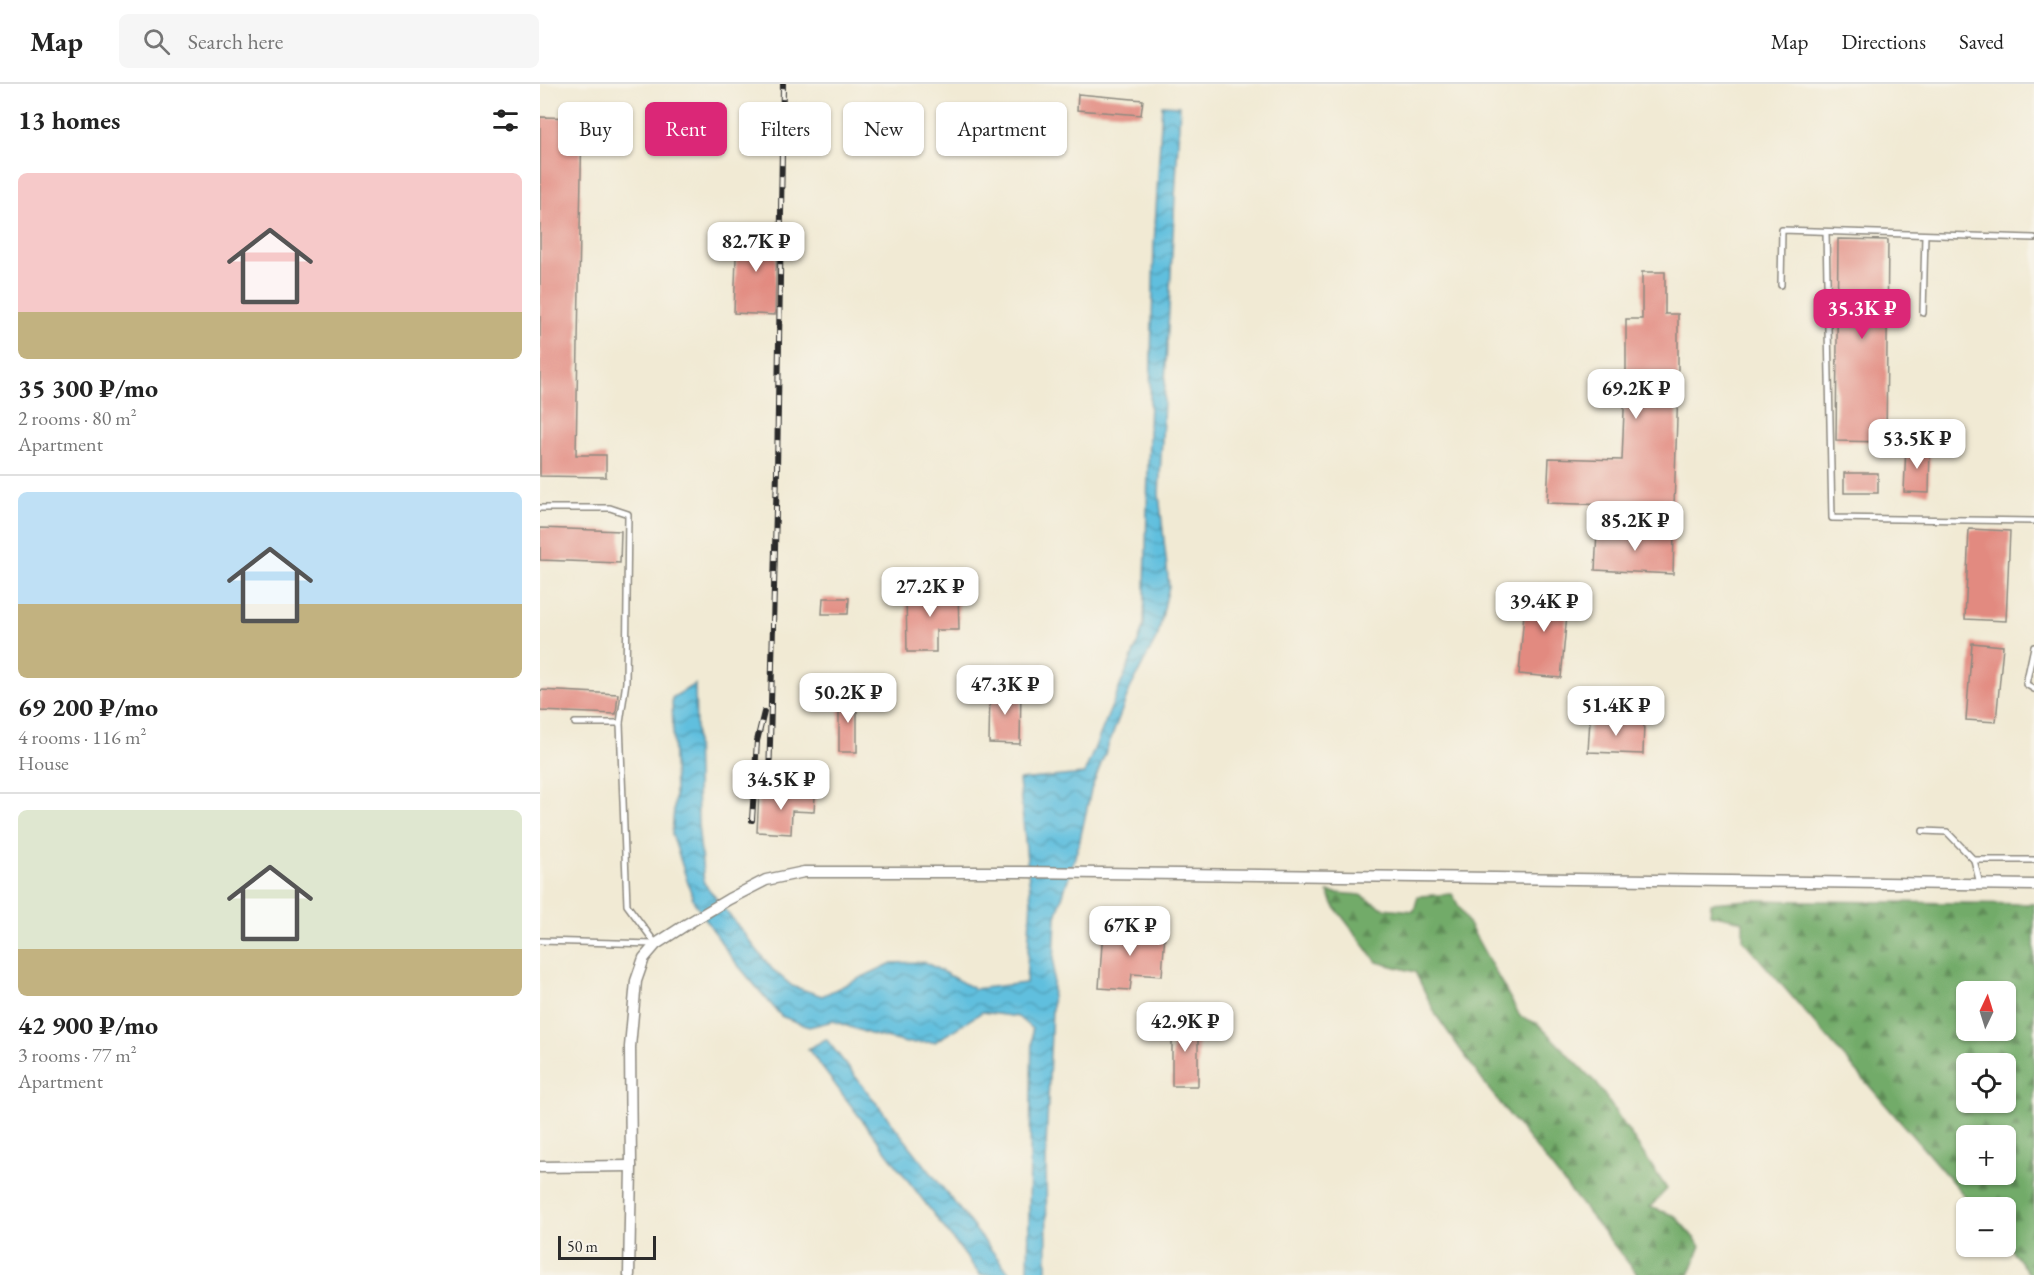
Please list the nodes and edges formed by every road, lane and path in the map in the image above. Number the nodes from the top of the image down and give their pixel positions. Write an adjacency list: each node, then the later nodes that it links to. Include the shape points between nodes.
1 (1826, 232): 2 (lane); 4 (lane, via 1782,231); 7 (lane, via 1832,518)
2 (1925, 235): 3 (lane); 5 (lane)
3 (2034, 238)
4 (1780, 285)
5 (1923, 314)
6 (540, 508): 11 (lane, via 610,508 628,514 626,682)
7 (2034, 520)
8 (2034, 647): 9 (lane, via 2026,684)
9 (2034, 689)
10 (576, 723): 11 (lane)
11 (620, 723): 18 (lane, via 627,905)
12 (1923, 831): 13 (lane, via 1947,832)
13 (1974, 860): 14 (lane); 16 (lane)
14 (2034, 860)
15 (2034, 885): 16 (street)
16 (1981, 886): 18 (street, via 804,872 766,880)
17 (540, 941): 18 (lane)
18 (656, 944): 19 (street, via 644,958 636,981 630,1047)
19 (631, 1166): 20 (street); 21 (street)
20 (540, 1167)
21 (629, 1275)

